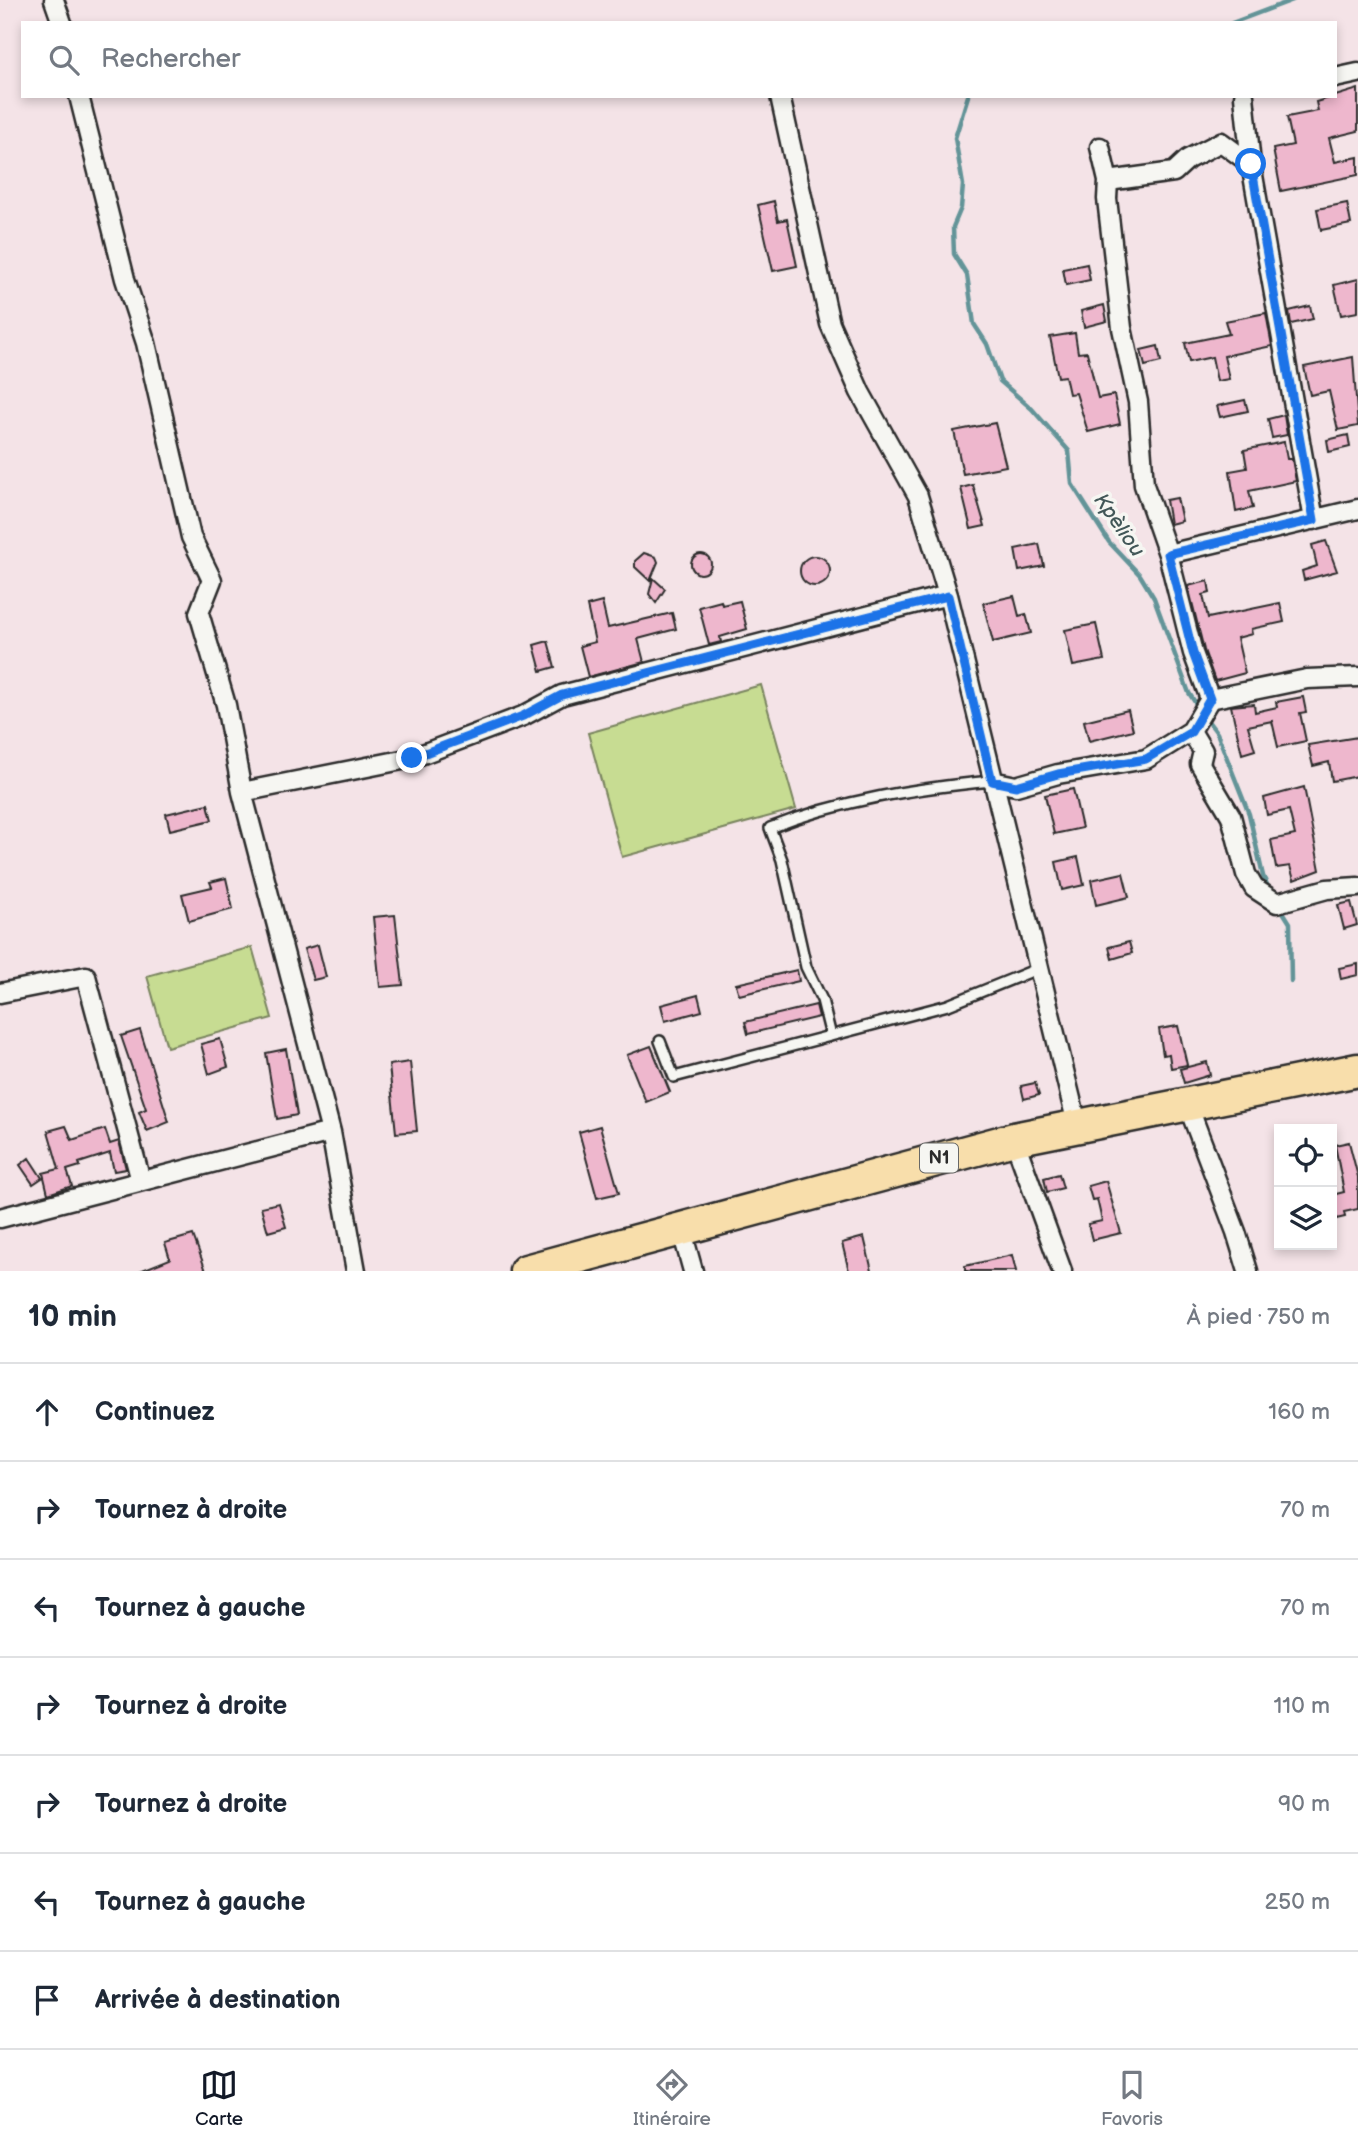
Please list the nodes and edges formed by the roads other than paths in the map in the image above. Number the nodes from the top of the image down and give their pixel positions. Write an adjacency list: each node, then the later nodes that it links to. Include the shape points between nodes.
1 (54, 0): 2 (street)
2 (61, 21)
3 (1358, 73): 4 (street)
4 (1337, 78)
5 (80, 98): 19 (street, via 125,279 146,343 191,537 212,580 199,613 226,705)
6 (780, 98): 14 (street, via 830,324 860,392 918,496)
7 (1244, 98): 9 (street)
8 (1100, 147): 10 (street)
9 (1251, 164): 10 (street, via 1221,142 1174,172); 12 (street)
10 (1108, 181): 13 (street, via 1122,328 1138,402 1144,485)
11 (1358, 509): 12 (street)
12 (1314, 520): 13 (street)
13 (1168, 554): 16 (street)
14 (948, 596): 18 (street); 19 (street, via 562,695 523,716 412,758)
15 (1358, 677): 16 (street, via 1307,679)
16 (1209, 703): 17 (street)
17 (1194, 727): 18 (street, via 1146,759 1016,786); 20 (street, via 1203,751 1200,764 1231,816 1254,888 1277,902 1327,889)
18 (992, 781): 21 (street); 23 (lane, via 903,791 770,828 782,860 806,967 822,1000)
19 (242, 792): 28 (street)
20 (1358, 887)
21 (1037, 969): 23 (lane, via 948,1005); 27 (street)
22 (0, 993): 30 (street, via 86,976)
23 (831, 1035): 24 (lane, via 674,1077)
24 (660, 1041)
25 (1358, 1070): 26 (highway, N1)
26 (1187, 1104): 27 (highway, N1); 37 (street)
27 (1078, 1128): 29 (highway, N1)
28 (331, 1132): 30 (street); 33 (street)
29 (1014, 1139): 32 (highway, N1); 36 (street)
30 (141, 1181): 31 (street)
31 (0, 1218)
32 (681, 1228): 34 (highway, N1); 35 (street)
33 (356, 1271)
34 (526, 1271)
35 (693, 1271)
36 (1062, 1271)
37 (1248, 1271)

